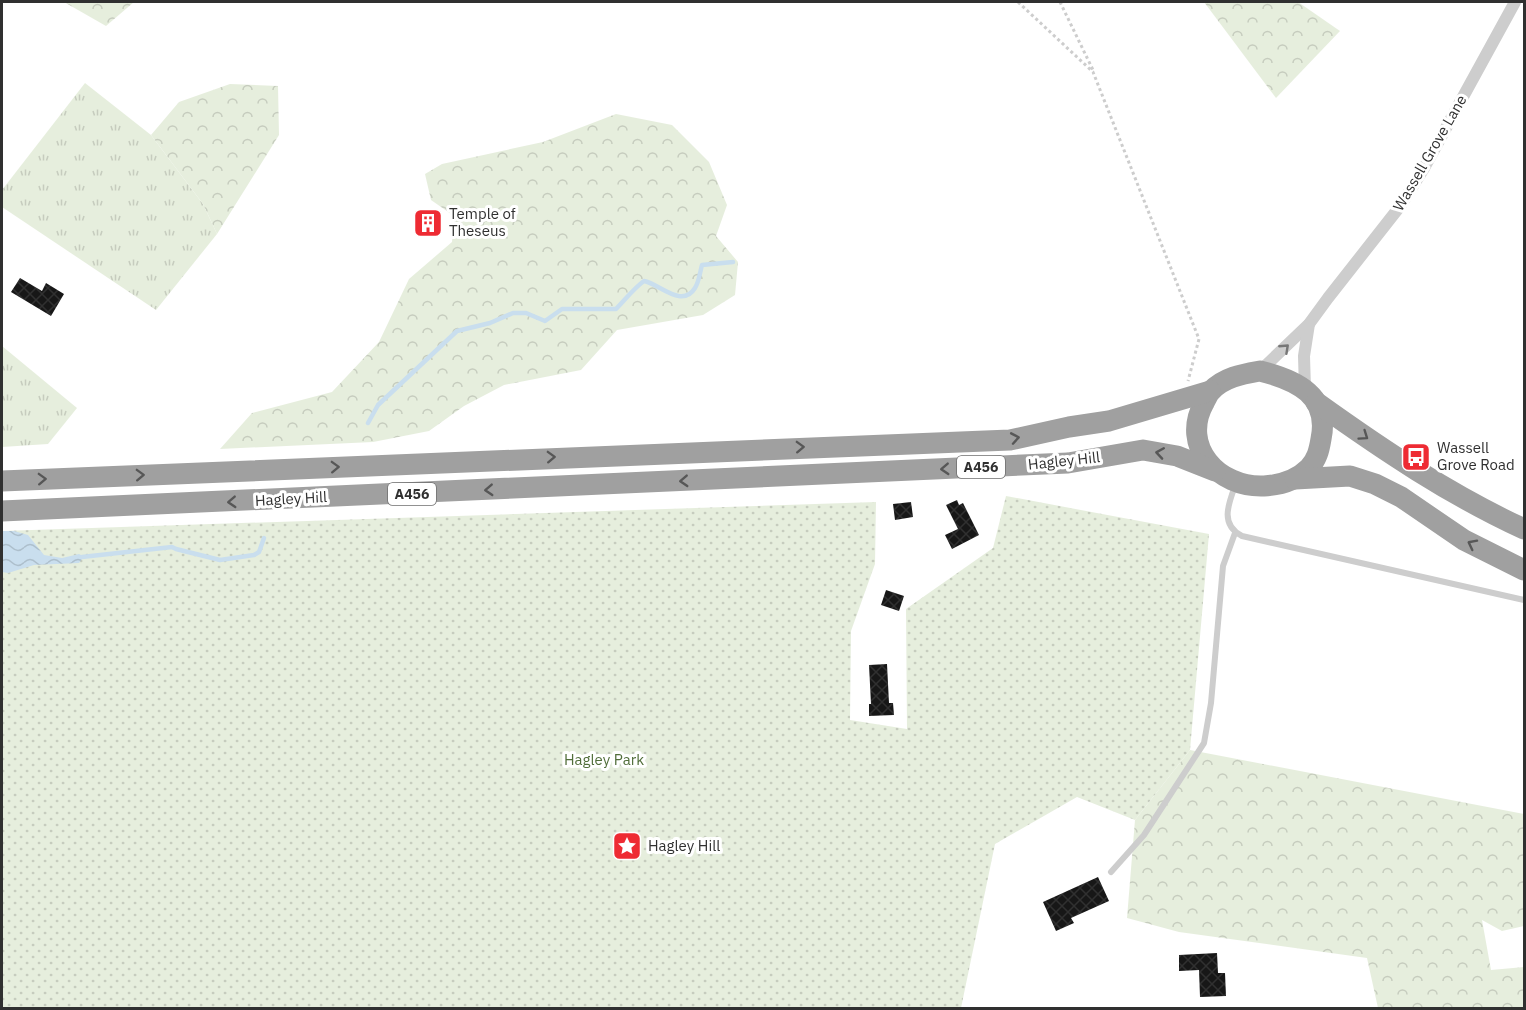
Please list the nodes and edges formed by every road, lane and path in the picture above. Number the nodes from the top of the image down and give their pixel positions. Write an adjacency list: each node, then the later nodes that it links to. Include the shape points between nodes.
1 (1018, 2): 4 (path)
2 (1060, 2): 4 (path)
3 (1515, 2): 5 (street, Wassell Grove Lane, via 1401,205)
4 (1094, 72): 9 (path, via 1199,339)
5 (1309, 324): 6 (street, Wassell Grove Lane, one-way to 5); 8 (street, Wassell Grove Lane, via 1304,356)
6 (1260, 371): 7 (highway, via 1230,377); 8 (highway, via 1294,382)
7 (1210, 391): 9 (highway, Hagley Hill / A456); 10 (highway, via 1195,429 1204,457)
8 (1311, 395): 11 (highway, via 1323,417 1320,447 1316,460); 15 (highway, one-way to 15, via 1398,460 1481,509)
9 (1183, 398): 12 (highway, Hagley Hill / A456, one-way to 9, via 1011,440 1109,421)
10 (1215, 471): 13 (highway); 14 (highway, Hagley Hill / A456, one-way to 14, via 1176,456 1143,450 1068,463)
11 (1295, 479): 13 (highway, via 1252,487); 17 (highway, one-way to 11, via 1464,540 1375,484 1350,476)
12 (2, 481)
13 (1236, 481): 16 (lane, via 1227,515)
14 (2, 512)
15 (1524, 529)
16 (1235, 532): 18 (lane); 19 (lane, via 1222,567 1204,743 1144,835)
17 (1524, 570)
18 (1524, 600)
19 (1111, 872)

